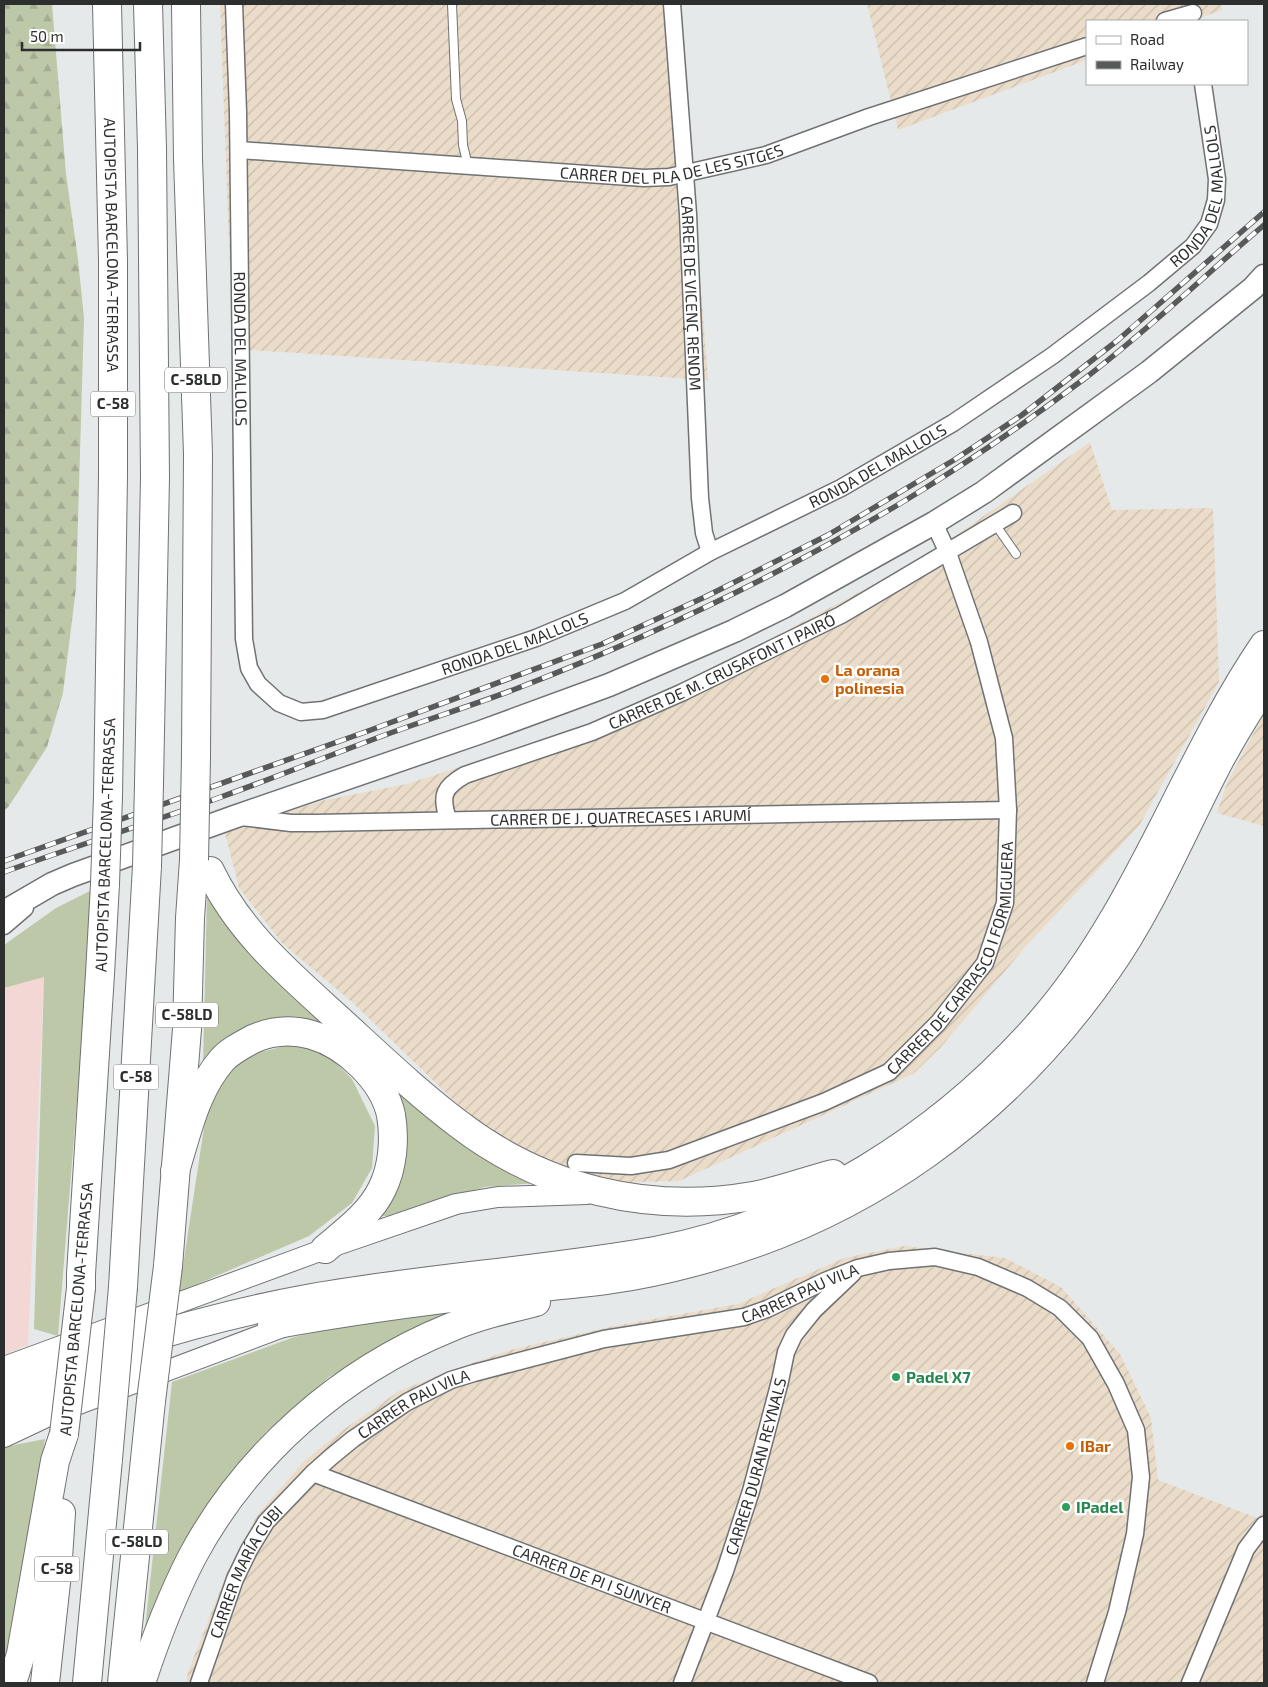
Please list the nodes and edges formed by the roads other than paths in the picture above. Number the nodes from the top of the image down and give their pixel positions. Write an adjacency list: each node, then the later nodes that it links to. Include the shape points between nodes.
1 (107, 4): 42 (highway, AUTOPISTA BARCELONA-TERRASSA / C-58, bridge, via 113,262 108,796 81,1288)
2 (148, 4): 48 (highway, C-58, bridge, via 155,477 147,866 123,1287)
3 (186, 4): 26 (highway, C-58LD, bridge, via 198,454 195,826 202,850)
4 (234, 4): 11 (street, RONDA DEL MALLOLS)
5 (452, 4): 12 (lane, via 456,99)
6 (672, 4): 13 (street, CARRER DE VICENÇ RENOM)
7 (1193, 13): 8 (street)
8 (1168, 20)
9 (1086, 46): 13 (street, CARRER DEL PLA DE LES SITGES, via 869,117 766,155)
10 (1203, 85): 18 (street, RONDA DEL MALLOLS, via 1216,200 1209,224 1193,246 1052,356 953,423 841,488)
11 (239, 150): 12 (street, CARRER DEL PLA DE LES SITGES); 18 (street, RONDA DEL MALLOLS, via 244,639 249,668 258,684 279,703 301,712 322,710 536,638 625,601)
12 (468, 166): 13 (street, CARRER DEL PLA DE LES SITGES, via 644,178)
13 (685, 173): 18 (street, CARRER DE VICENÇ RENOM, via 700,498)
14 (1260, 282): 16 (main road, via 1115,398 984,492)
15 (1013, 513): 17 (street, CARRER DE M. CRUSAFONT I PAIRÓ)
16 (934, 523): 19 (street, CARRER DE CARRASCO I FORMIGUERA); 24 (main road, via 785,606 609,685)
17 (995, 524): 19 (street, CARRER DE M. CRUSAFONT I PAIRÓ); 20 (lane)
18 (710, 552)
19 (948, 553): 23 (street, CARRER DE CARRASCO I FORMIGUERA, via 979,642 1004,738); 25 (street, CARRER DE M. CRUSAFONT I PAIRÓ, via 841,615 681,694 592,732 466,775 452,783 444,794)
20 (1016, 554)
21 (1264, 645): 30 (highway, via 1214,728 1122,907 1074,980 1042,1021 994,1070 946,1113)
22 (1264, 686): 36 (highway, via 1223,754 1149,900 1109,966 1051,1042 992,1102 900,1173 810,1222 727,1253)
23 (1008, 810): 25 (street, CARRER DE J. QUATRECASES I ARUMÍ); 31 (street, CARRER DE CARRASCO I FORMIGUERA, via 1005,903 984,963 938,1023 889,1072 824,1102 669,1160 631,1166)
24 (234, 817): 25 (street, CARRER DE J. QUATRECASES I ARUMÍ, via 290,823); 27 (main road)
25 (448, 819)
26 (202, 865): 32 (highway, C-58LD, via 190,918 187,1028); 33 (highway, via 250,934 460,1126 512,1158)
27 (52, 884): 28 (main road); 29 (street)
28 (4, 912)
29 (4, 926)
30 (882, 1159): 33 (highway, via 770,1192 734,1198 652,1202); 39 (highway, via 808,1200 765,1219 712,1236 657,1250 312,1298 238,1313 108,1350)
31 (576, 1164)
32 (175, 1171): 34 (highway, via 201,1093 223,1058 235,1048 261,1036 287,1031 321,1037 341,1047 370,1074 386,1102 393,1131 392,1152 382,1188 373,1203); 49 (highway, C-58LD, bridge, via 168,1266)
33 (602, 1193): 34 (street, via 498,1197 456,1204)
34 (324, 1248): 38 (street)
35 (858, 1268): 43 (street, CARRER PAU VILA, via 767,1310 744,1317 604,1339 451,1380 388,1415); 45 (street, CARRER DURAN REYNALS, via 814,1310 794,1335 786,1352 751,1491); 54 (street, CARRER PAU VILA, via 889,1261 935,1257 978,1266 1027,1288 1060,1308 1090,1338 1116,1384 1136,1430 1141,1477 1134,1534 1117,1612)
36 (614, 1279): 37 (highway); 50 (highway, via 487,1315 441,1332 367,1370 296,1424 256,1465 203,1539 169,1605)
37 (307, 1318): 40 (highway, via 186,1345 106,1372); 41 (street, via 54,1413)
38 (4, 1367)
39 (4, 1390)
40 (4, 1414)
41 (4, 1436)
42 (61, 1450): 46 (highway, via 21,1654); 47 (highway, AUTOPISTA BARCELONA-TERRASSA / C-58, via 57,1572)
43 (313, 1473): 45 (street, CARRER DE PI I SUNYER); 51 (street, CARRER MARÍA CUBI, via 266,1522 249,1550 235,1580)
44 (1264, 1525): 55 (street, via 1246,1549)
45 (705, 1622): 52 (street, CARRER DURAN REYNALS); 53 (street, CARRER DE PI I SUNYER)
46 (12, 1683)
47 (45, 1683)
48 (87, 1683)
49 (122, 1683)
50 (141, 1683)
51 (199, 1683)
52 (682, 1683)
53 (869, 1683)
54 (1095, 1683)
55 (1190, 1683)

